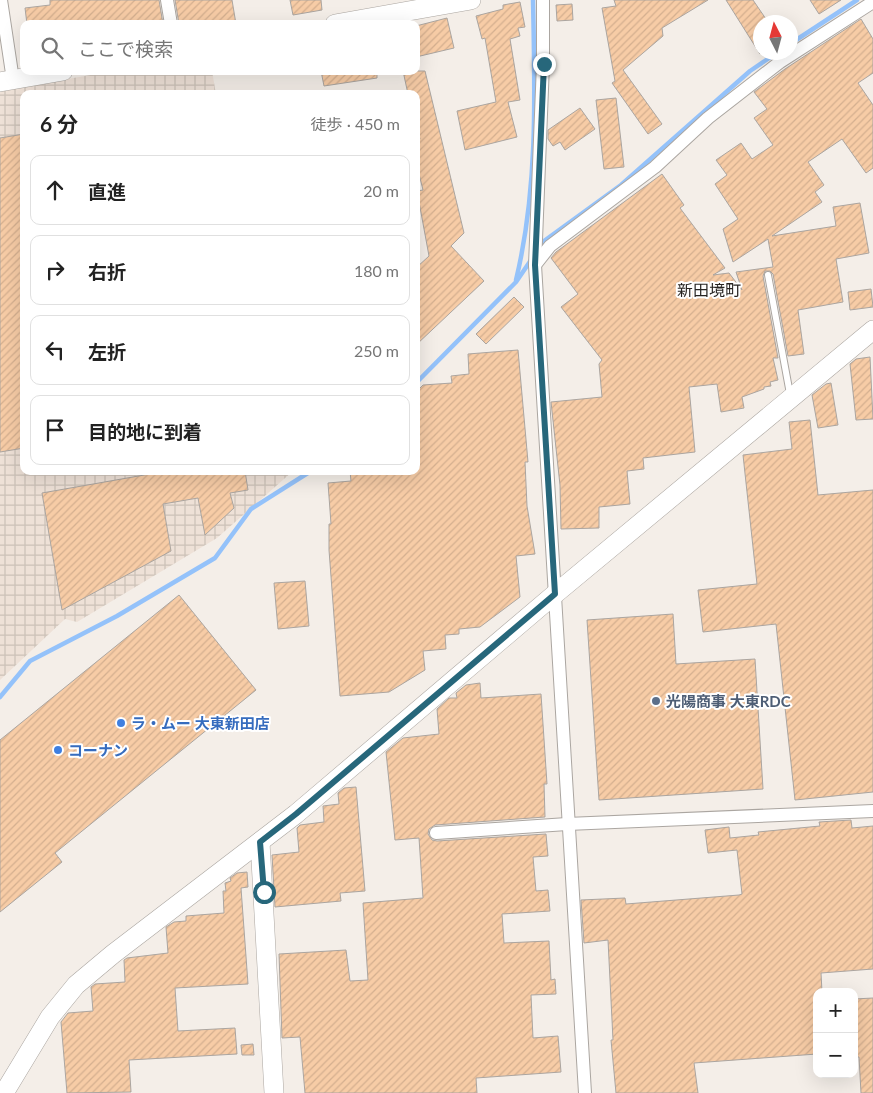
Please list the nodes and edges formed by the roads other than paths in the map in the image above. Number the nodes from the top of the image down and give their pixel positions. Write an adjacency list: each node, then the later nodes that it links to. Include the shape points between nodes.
1 (1, 0): 9 (street)
2 (167, 0): 6 (street)
3 (471, 0): 7 (street)
4 (543, 0): 10 (street, via 544,64)
5 (873, 2): 10 (street, via 780,62 708,118 655,167 550,246)
6 (170, 20)
7 (358, 20)
8 (41, 75): 9 (street)
9 (7, 81)
10 (535, 265): 14 (street)
11 (768, 275): 13 (lane)
12 (873, 330): 13 (street)
13 (791, 397): 14 (street)
14 (555, 594): 16 (street); 18 (street)
15 (873, 811): 16 (street)
16 (567, 824): 17 (street); 21 (street)
17 (436, 833)
18 (260, 842): 19 (street, via 76,985 50,1017); 20 (street)
19 (4, 1093)
20 (274, 1093)
21 (585, 1093)

